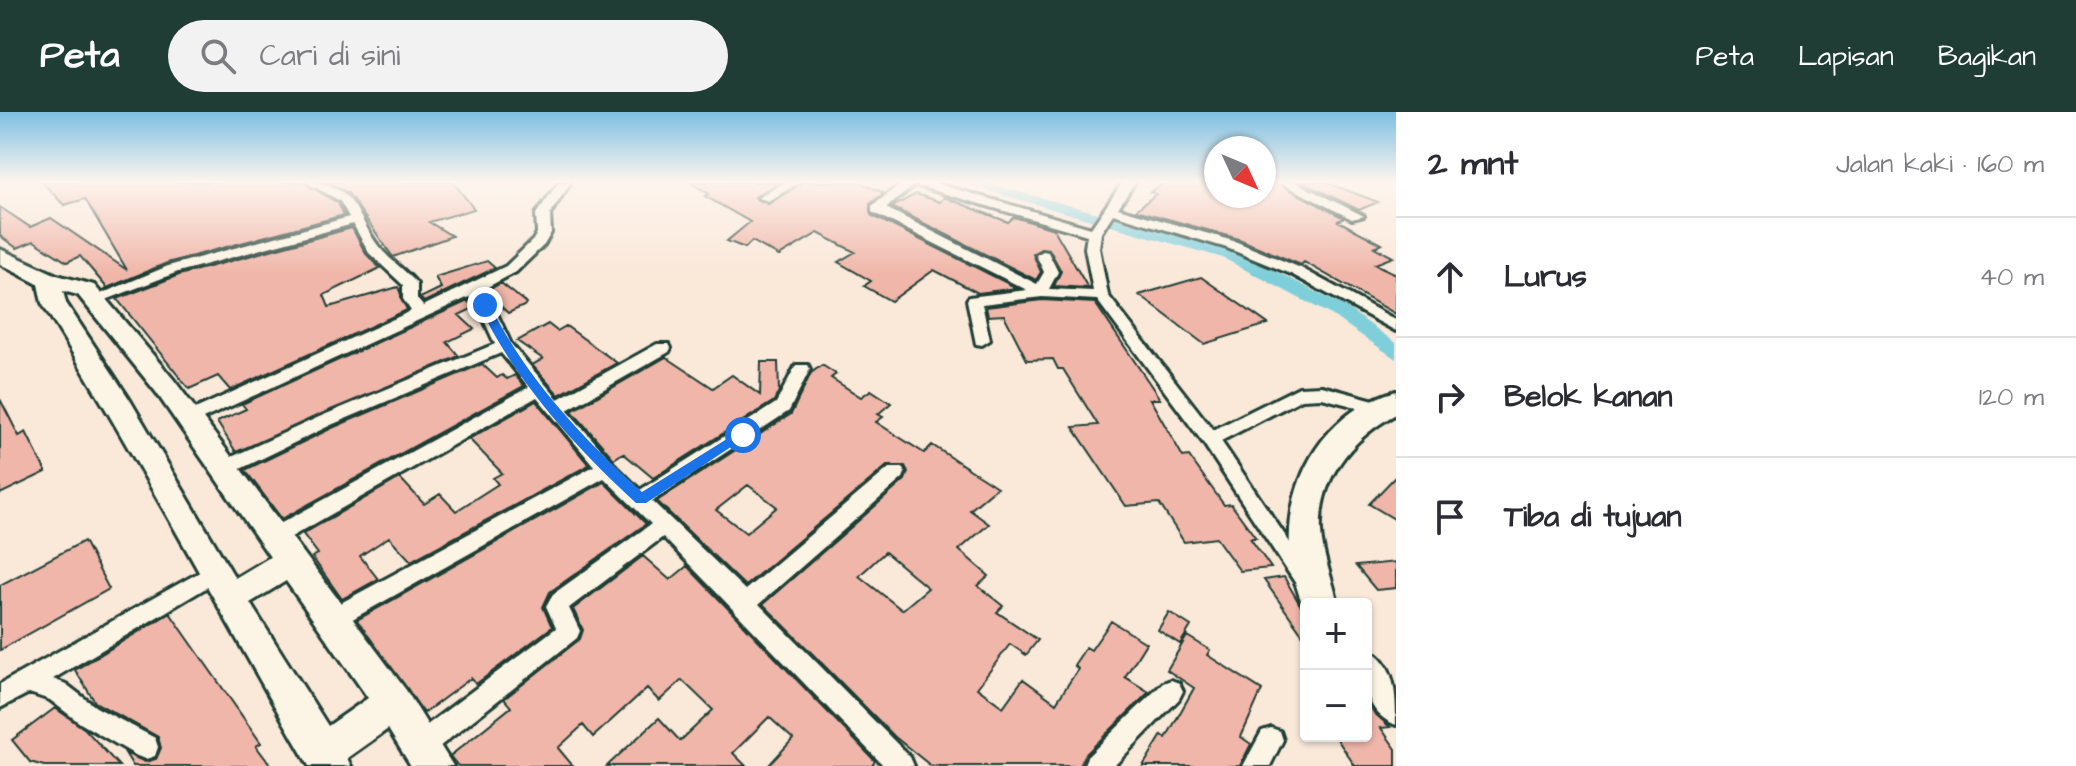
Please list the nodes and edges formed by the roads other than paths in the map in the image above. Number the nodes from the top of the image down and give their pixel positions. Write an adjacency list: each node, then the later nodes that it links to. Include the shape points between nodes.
1 (353, 213): 8 (street)
2 (544, 213): 13 (street, via 539,242 511,269)
3 (884, 213): 14 (street)
4 (1061, 213): 9 (street)
5 (1107, 213): 9 (street)
6 (1350, 213): 7 (street)
7 (1357, 216)
8 (357, 219): 16 (street, via 173,269); 17 (street, via 374,250 410,284 410,299)
9 (1101, 221): 15 (street, via 1092,248); 18 (street, via 1232,245)
10 (1043, 255): 14 (street, via 1051,272)
11 (0, 256): 12 (main road)
12 (49, 280): 16 (main road, via 86,290); 26 (main road, via 54,303)
13 (471, 290): 17 (street); 20 (street, via 485,305)
14 (1042, 292): 15 (street); 19 (street, via 976,298 972,303)
15 (1101, 296): 29 (street)
16 (93, 300): 23 (main road)
17 (421, 314): 28 (street)
18 (1396, 326)
19 (982, 340)
20 (504, 346): 24 (street); 31 (street)
21 (663, 348): 27 (street)
22 (802, 369): 33 (street, via 783,407)
23 (165, 386): 26 (main road); 28 (main road)
24 (538, 389): 27 (street); 35 (street)
25 (1390, 404): 29 (street, via 1299,393); 38 (highway, via 1357,422 1334,446 1310,490 1304,532)
26 (120, 407): 36 (main road)
27 (555, 409): 30 (street)
28 (188, 419): 31 (main road)
29 (1210, 439): 37 (street)
30 (606, 468): 33 (street); 40 (street)
31 (223, 469): 35 (main road)
32 (896, 473): 39 (street)
33 (641, 499): 34 (street)
34 (666, 524): 39 (street); 49 (street, via 561,601 557,606 569,631)
35 (281, 550): 36 (main road); 40 (main road)
36 (222, 585): 42 (street); 50 (main road)
37 (1316, 598)
38 (1318, 598)
39 (744, 603): 51 (street)
40 (332, 619): 45 (main road)
41 (1369, 670): 46 (highway)
42 (30, 682): 44 (street); 48 (street, via 58,692)
43 (1171, 691): 52 (street)
44 (0, 697)
45 (393, 703): 49 (main road); 50 (main road)
46 (1396, 706)
47 (1271, 740): 53 (street)
48 (146, 747)
49 (427, 756)
50 (327, 759)
51 (898, 765)
52 (1096, 766)
53 (1256, 766)

